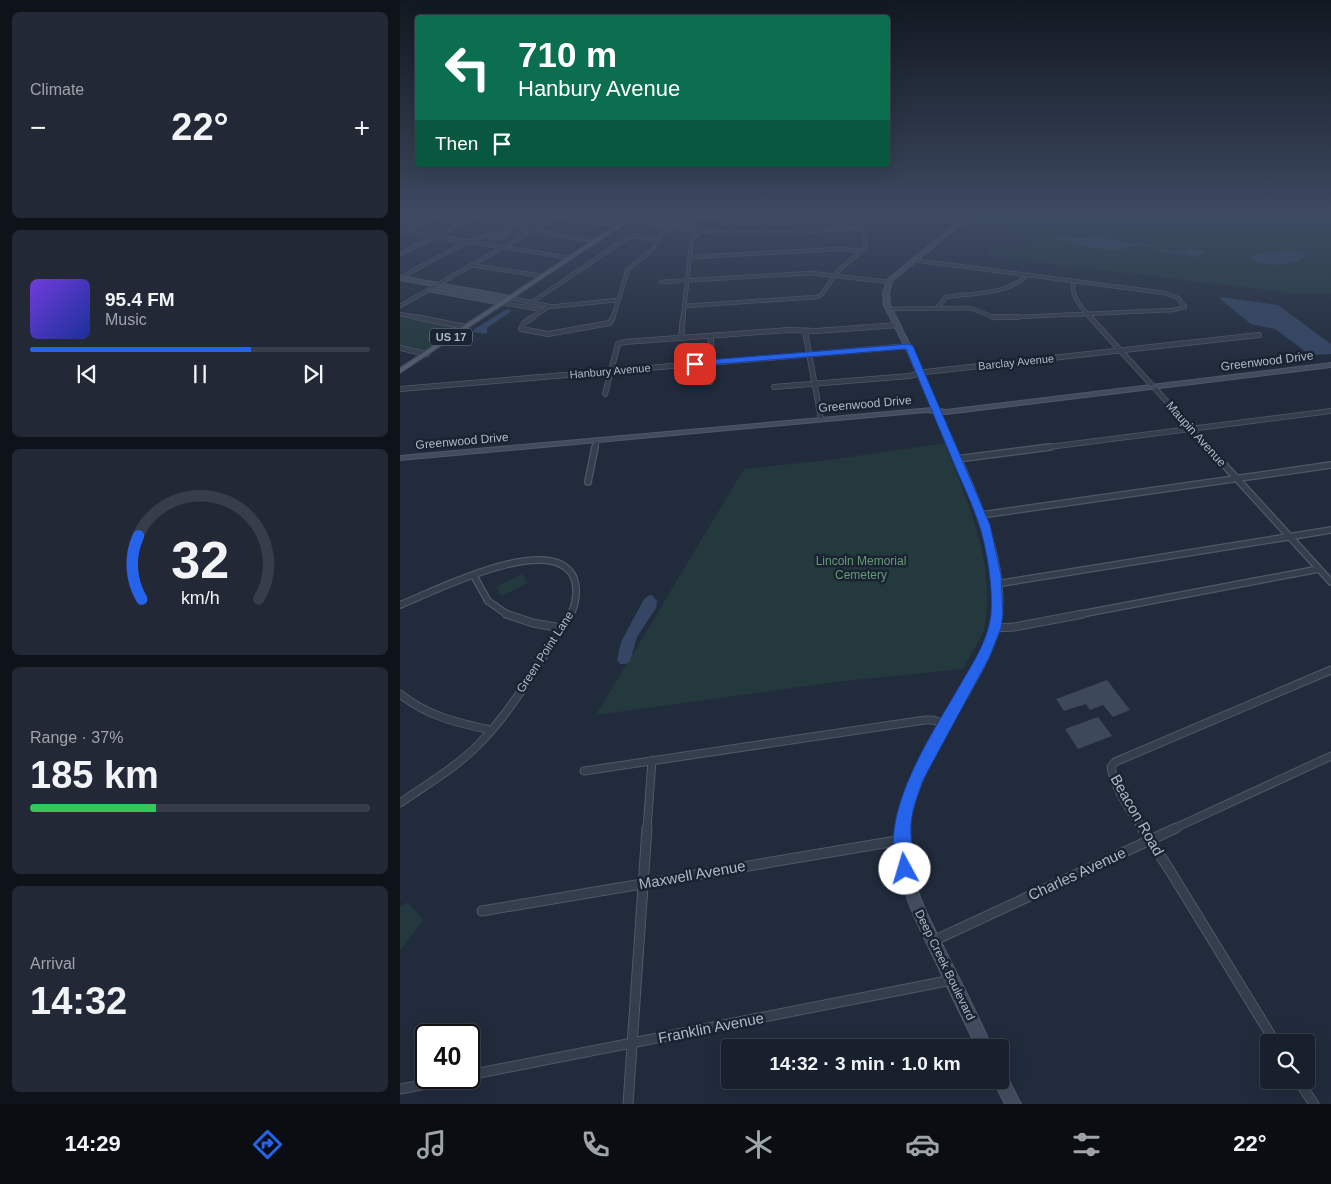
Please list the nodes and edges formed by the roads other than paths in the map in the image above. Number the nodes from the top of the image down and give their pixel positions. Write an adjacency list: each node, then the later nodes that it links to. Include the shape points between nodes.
1 (420, 268): 14 (street)
2 (467, 268): 20 (street)
3 (487, 268): 12 (street)
4 (556, 268): 12 (main road, US 17)
5 (584, 268): 24 (street)
6 (630, 268): 23 (street)
7 (690, 268): 15 (street)
8 (844, 268): 11 (street)
9 (904, 268): 18 (street)
10 (966, 268): 13 (street)
11 (836, 275): 15 (street, via 810,273); 18 (street); 28 (street, via 817,297)
12 (543, 276): 22 (main road, US 17)
13 (1026, 276): 16 (street); 30 (street, via 1004,288 946,298)
14 (400, 278): 20 (street)
15 (688, 281): 17 (street); 28 (street)
16 (1073, 281): 34 (street, Maupin Avenue, via 1074,296); 34 (street, via 1165,293 1173,295 1185,307 1179,310)
17 (660, 282)
18 (888, 282): 31 (street, Deep Creek Boulevard, via 885,298)
19 (400, 284): 21 (street)
20 (437, 285): 21 (street); 22 (street)
21 (429, 290): 25 (street); 26 (street)
22 (510, 298): 24 (street); 25 (main road, US 17)
23 (618, 300): 27 (street); 32 (street, via 612,320 606,324 548,334 521,328)
24 (533, 302): 27 (street); 29 (street)
25 (502, 303): 29 (street); 36 (main road, US 17)
26 (400, 306)
27 (552, 306): 32 (street)
28 (685, 306): 40 (street)
29 (525, 307): 32 (street)
30 (937, 308): 31 (street); 34 (street, via 975,309 996,318)
31 (889, 309): 35 (street, Deep Creek Boulevard)
32 (542, 310)
33 (400, 314): 36 (street)
34 (1086, 314): 43 (street, Maupin Avenue)
35 (898, 325): 37 (street); 41 (street, Deep Creek Boulevard)
36 (466, 327): 44 (main road, US 17)
37 (806, 331): 39 (street); 45 (street)
38 (1259, 334): 43 (street, Barclay Avenue)
39 (712, 336): 40 (street); 46 (street)
40 (681, 338): 49 (street, via 618,344)
41 (909, 346): 45 (street, Hanbury Avenue); 50 (street, Deep Creek Boulevard)
42 (400, 348): 44 (street)
43 (1120, 350): 50 (street, Barclay Avenue); 53 (street, Maupin Avenue)
44 (426, 354): 48 (main road, US 17)
45 (808, 354): 46 (street, Hanbury Avenue); 52 (street)
46 (710, 362): 49 (street, Hanbury Avenue); 51 (street)
47 (1331, 365): 53 (street, Greenwood Drive)
48 (400, 371)
49 (612, 371): 55 (street, Hanbury Avenue); 56 (street)
50 (920, 374): 52 (street, Barclay Avenue); 57 (street, Deep Creek Boulevard)
51 (710, 382)
52 (815, 384): 54 (street, Barclay Avenue); 59 (street)
53 (1153, 386): 57 (street, Greenwood Drive); 60 (street, Maupin Avenue)
54 (774, 387)
55 (400, 389)
56 (605, 394)
57 (936, 411): 59 (street, Greenwood Drive); 63 (street, Deep Creek Boulevard)
58 (1331, 411): 60 (street)
59 (821, 419): 61 (street, Greenwood Drive)
60 (1190, 428): 63 (street); 65 (street, Maupin Avenue)
61 (597, 440): 62 (street, Greenwood Drive); 66 (street)
62 (400, 458)
63 (957, 459): 67 (street, Deep Creek Boulevard)
64 (1331, 465): 65 (street)
65 (1235, 479): 67 (street); 69 (street, Maupin Avenue)
66 (588, 482)
67 (981, 515): 73 (street, Deep Creek Boulevard, via 989,536)
68 (1331, 530): 69 (street)
69 (1289, 537): 70 (street, Maupin Avenue); 73 (street)
70 (1319, 569): 72 (street, Maupin Avenue); 76 (street, via 1014,627)
71 (474, 576): 74 (street, Green Point Lane); 75 (street, via 480,591 500,611 519,620); 75 (street, Green Point Lane, via 503,564 533,559 557,562 567,568 577,585 573,610)
72 (1331, 582)
73 (996, 584): 76 (street, Deep Creek Boulevard)
74 (400, 605)
75 (561, 628): 80 (street, Green Point Lane)
76 (994, 628): 79 (street, Deep Creek Boulevard, via 983,658)
77 (1331, 670): 86 (street, Beacon Road, via 1115,762 1113,778)
78 (400, 694): 80 (street, via 425,711 458,724)
79 (947, 725): 82 (street, via 925,720); 85 (street, Deep Creek Boulevard, via 910,794)
80 (491, 730): 84 (street, Green Point Lane, via 458,763)
81 (1331, 756): 86 (street, Charles Avenue)
82 (652, 760): 83 (street); 87 (street)
83 (584, 771)
84 (400, 803)
85 (902, 840): 87 (street, Maxwell Avenue); 89 (street, Deep Creek Boulevard, via 910,889)
86 (1149, 840): 89 (street, Charles Avenue); 91 (street, Beacon Road)
87 (643, 884): 88 (street, Maxwell Avenue); 93 (street)
88 (482, 911)
89 (933, 941): 90 (street, Deep Creek Boulevard)
90 (952, 980): 92 (street, Deep Creek Boulevard); 93 (street, Franklin Avenue)
91 (1269, 1034)
92 (981, 1039)
93 (632, 1043): 94 (street, Franklin Avenue); 99 (street)
94 (480, 1073)
95 (415, 1086): 96 (street)
96 (400, 1089)
97 (1006, 1089): 100 (street)
98 (1304, 1089): 101 (street)
99 (628, 1104)
100 (1013, 1104)
101 (1314, 1104)

